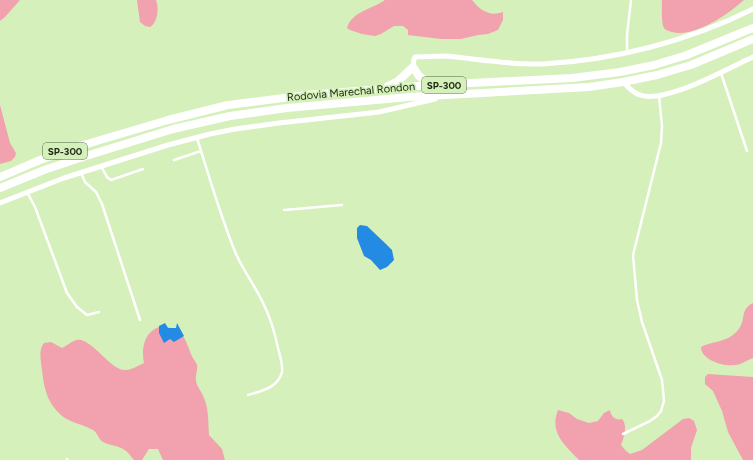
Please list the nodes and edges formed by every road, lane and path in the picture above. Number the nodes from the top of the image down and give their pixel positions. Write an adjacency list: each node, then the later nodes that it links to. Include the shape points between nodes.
1 (631, 0): 5 (lane)
2 (753, 9): 5 (street, via 679,39)
3 (753, 28): 10 (highway, Rodovia Marechal Rondon / SP-300, via 687,55 620,72 572,78)
4 (753, 39): 9 (highway, Rodovia Marechal Rondon / SP-300, via 691,65)
5 (627, 52): 7 (street, via 594,59 543,64 446,56 420,57 414,59)
6 (753, 57): 8 (street)
7 (412, 67): 10 (highway); 11 (highway, via 397,82)
8 (721, 72): 13 (street); 15 (lane)
9 (623, 82): 12 (highway, Rodovia Marechal Rondon / SP-300, via 571,89); 13 (street, via 638,95)
10 (431, 85): 11 (highway, Rodovia Marechal Rondon / SP-300)
11 (380, 89): 21 (highway, Rodovia Marechal Rondon / SP-300, via 253,101 200,111 80,146)
12 (453, 94): 14 (street, via 379,112 236,129); 22 (highway, Rodovia Marechal Rondon / SP-300, via 288,108 202,122 83,157)
13 (659, 96): 30 (lane, via 661,143 633,255 637,300 662,380 664,401 663,408 657,416)
14 (197, 138): 16 (lane); 18 (street)
15 (747, 151)
16 (201, 152): 17 (lane); 29 (lane, via 236,254 264,304 282,365 278,381)
17 (174, 160)
18 (101, 166): 19 (lane, via 111,180); 20 (street)
19 (143, 169)
20 (81, 173): 23 (street); 28 (lane, via 102,204)
21 (0, 177)
22 (0, 188)
23 (26, 192): 24 (street); 27 (lane, via 35,207 67,293 77,307 87,315)
24 (0, 203)
25 (342, 205): 26 (lane)
26 (284, 210)
27 (99, 312)
28 (140, 320)
29 (248, 395)
30 (623, 434)

